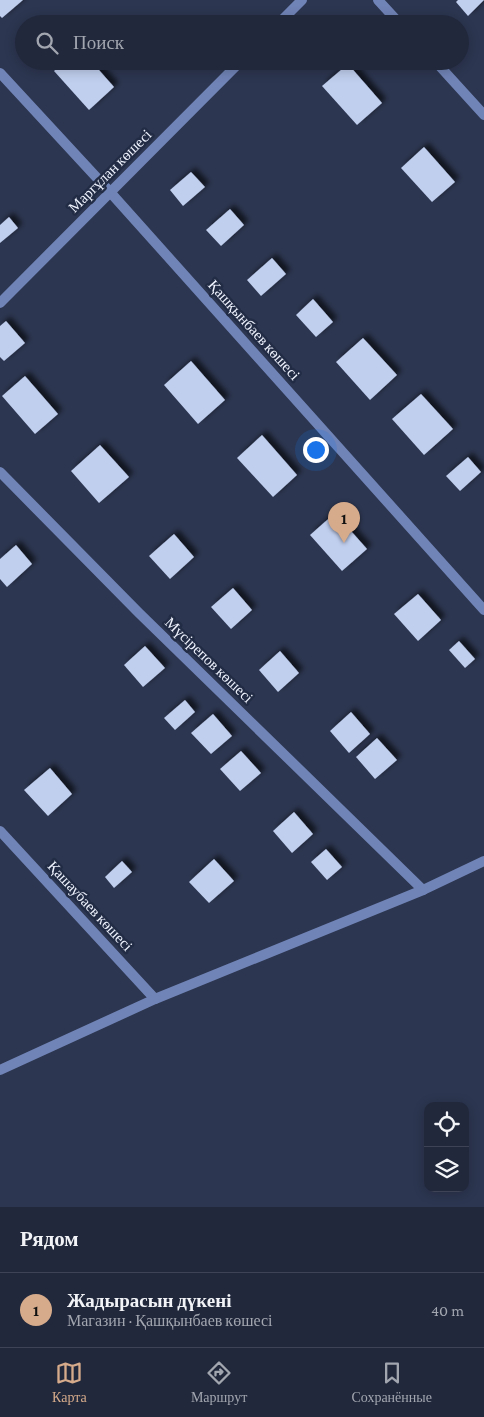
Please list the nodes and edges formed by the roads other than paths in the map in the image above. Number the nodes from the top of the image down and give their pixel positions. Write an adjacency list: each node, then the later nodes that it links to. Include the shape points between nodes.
1 (302, 0): 3 (street)
2 (378, 0): 4 (street)
3 (287, 15)
4 (392, 15)
5 (232, 70): 9 (street, Маргұлан көшесі)
6 (442, 70): 8 (street)
7 (0, 73): 9 (street, Қашқынбаев көшесі)
8 (484, 115)
9 (110, 192): 10 (street, Маргұлан көшесі); 12 (street, Қашқынбаев көшесі)
10 (0, 303)
11 (0, 472): 15 (street, Мүсірепов көшесі)
12 (484, 610)
13 (0, 831): 16 (street, Қашаубаев көшесі)
14 (484, 861): 15 (street)
15 (420, 891): 16 (street)
16 (157, 998): 17 (street)
17 (0, 1070)

